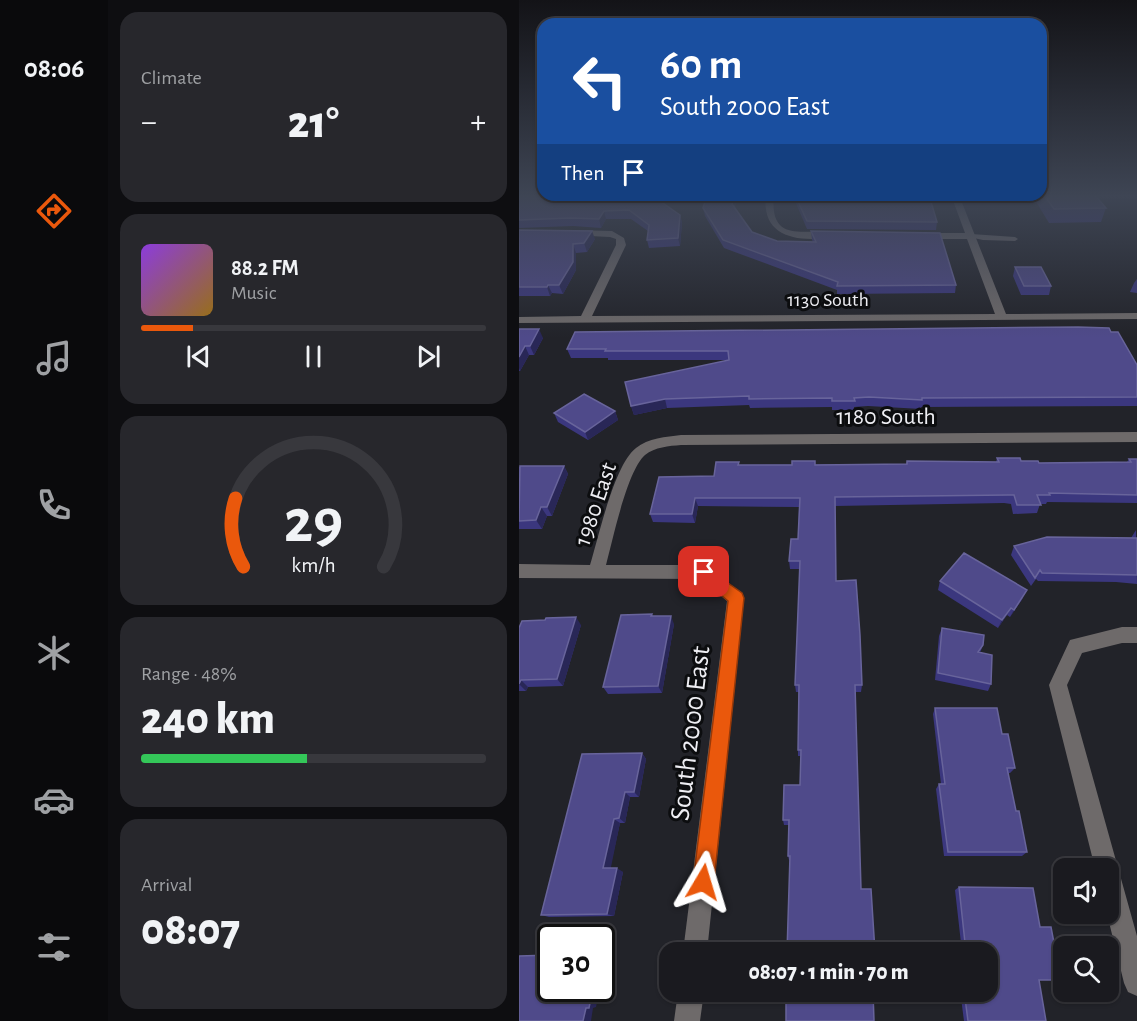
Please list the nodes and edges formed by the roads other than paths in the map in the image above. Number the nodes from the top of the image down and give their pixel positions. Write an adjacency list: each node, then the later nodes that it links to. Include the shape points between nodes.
1 (621, 243): 5 (street)
2 (974, 243): 3 (street)
3 (1001, 315): 4 (street, 1130 South); 5 (street, 1130 South)
4 (1137, 316)
5 (585, 319): 6 (street, 1130 South)
6 (519, 320)
7 (1137, 437): 8 (street, 1180 South, via 681,440 659,443)
8 (637, 454): 10 (street, 1980 East, via 628,470)
9 (519, 571): 10 (street)
10 (596, 571): 14 (street, South 2000 East, via 704,572 736,598)
11 (1137, 635): 12 (street, via 1076,646 1058,685)
12 (1103, 858)
13 (1119, 914): 15 (street)
14 (696, 942)
15 (1137, 983)
16 (690, 1002): 17 (street)
17 (687, 1021)

